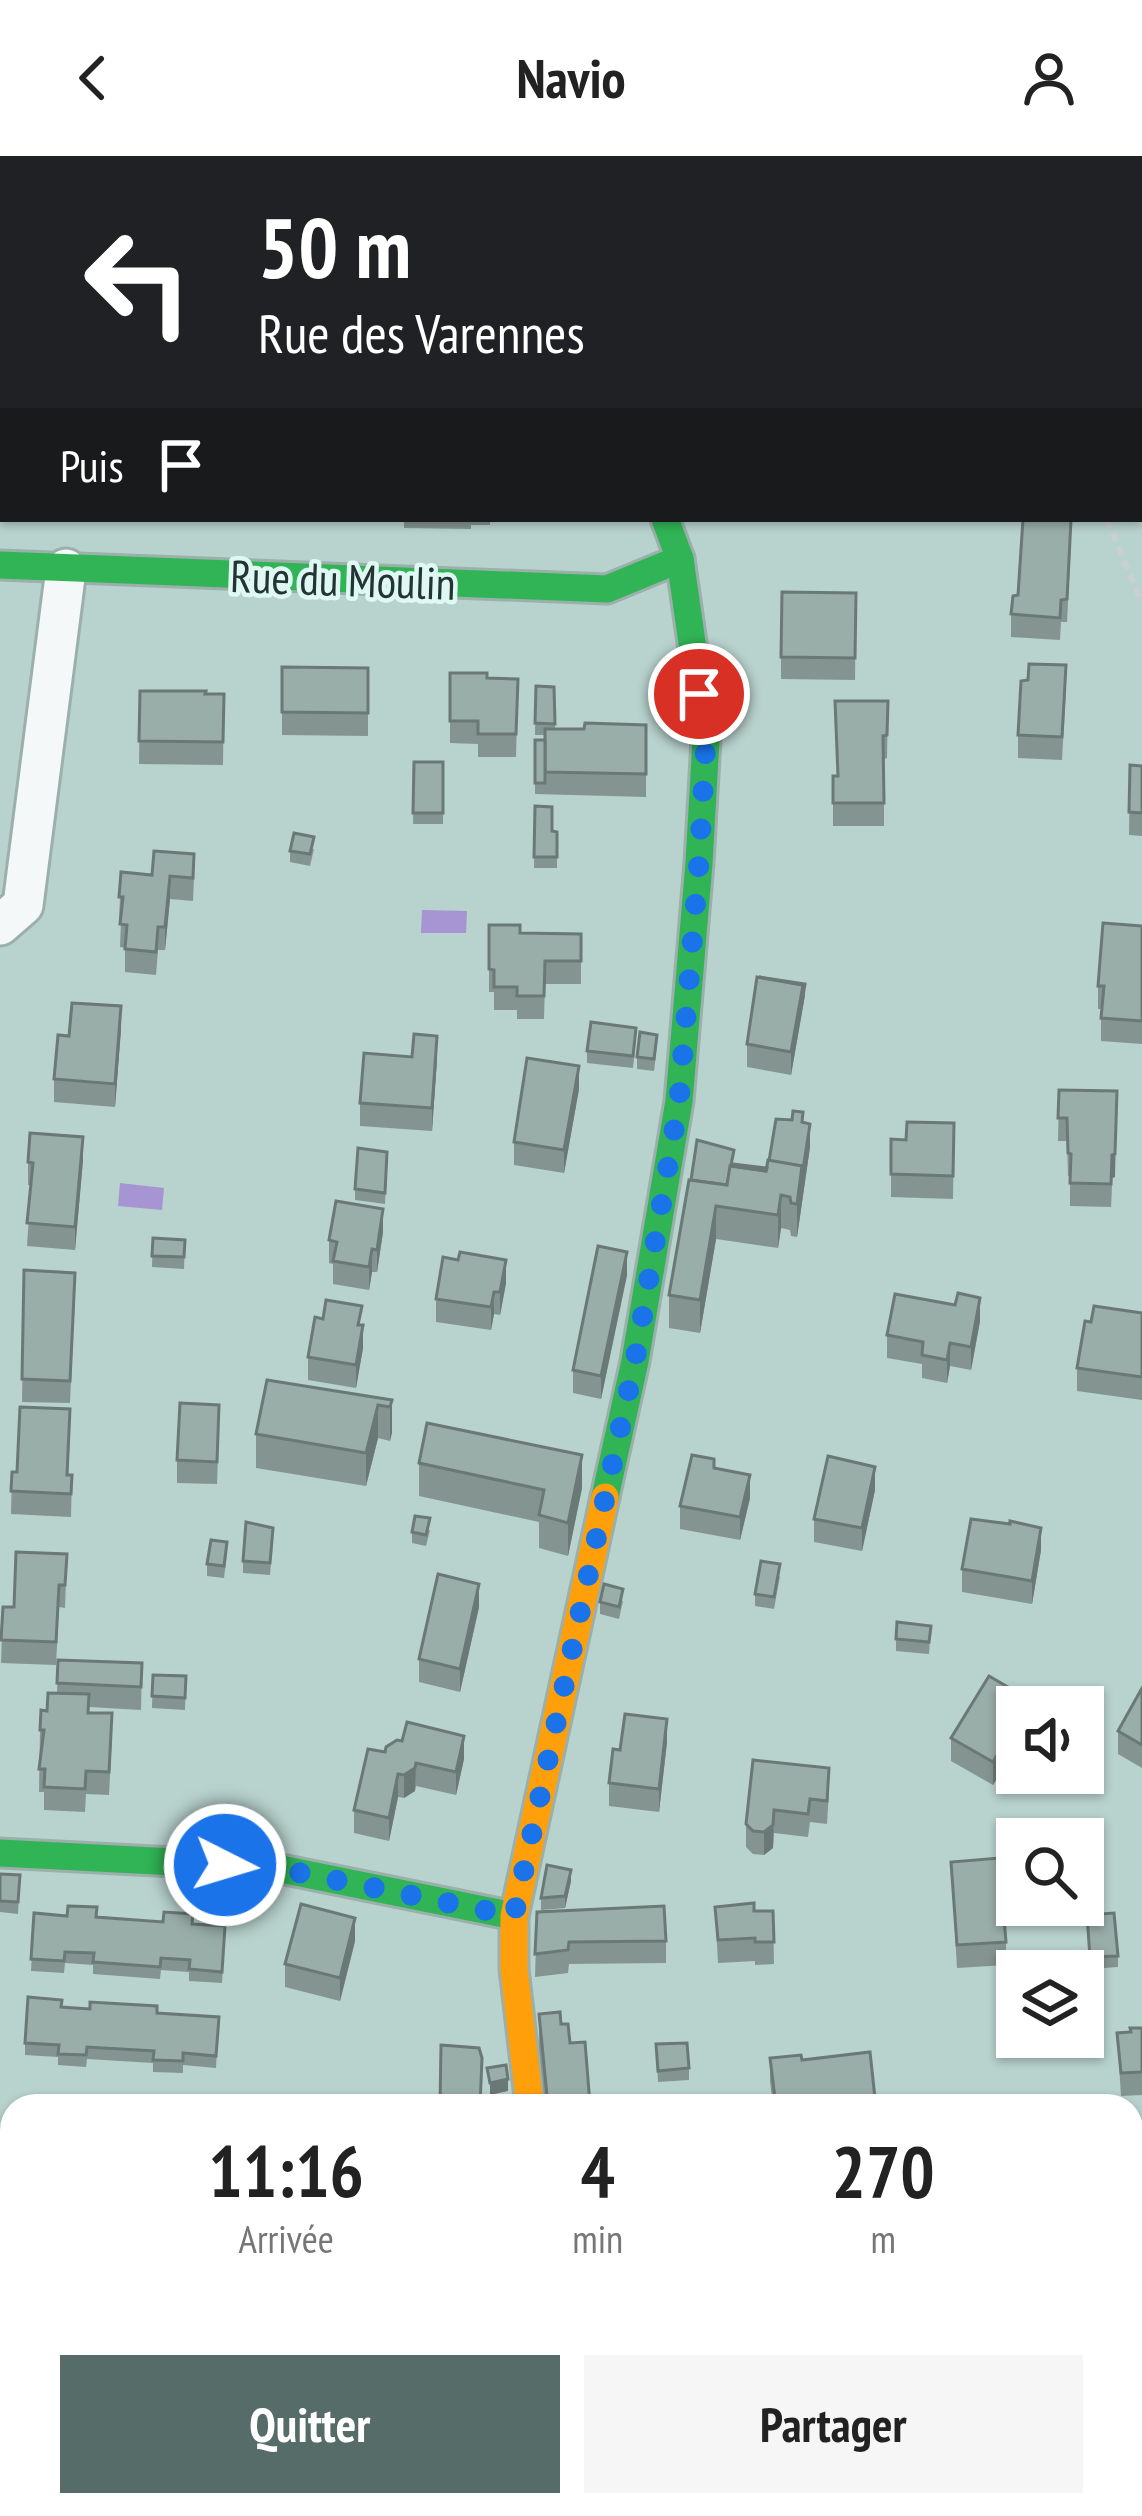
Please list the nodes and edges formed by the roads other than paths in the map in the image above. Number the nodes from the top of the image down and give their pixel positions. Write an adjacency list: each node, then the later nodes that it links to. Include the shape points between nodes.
1 (666, 522): 2 (street)
2 (680, 559): 4 (street, Rue du Moulin, via 607,589); 7 (street, via 706,740 679,1101 635,1361)
3 (0, 565): 4 (street, Rue du Moulin)
4 (66, 569): 5 (street, via 23,905)
5 (0, 926)
6 (0, 1853): 7 (street, via 271,1867)
7 (514, 1916): 8 (street)
8 (529, 2094)

